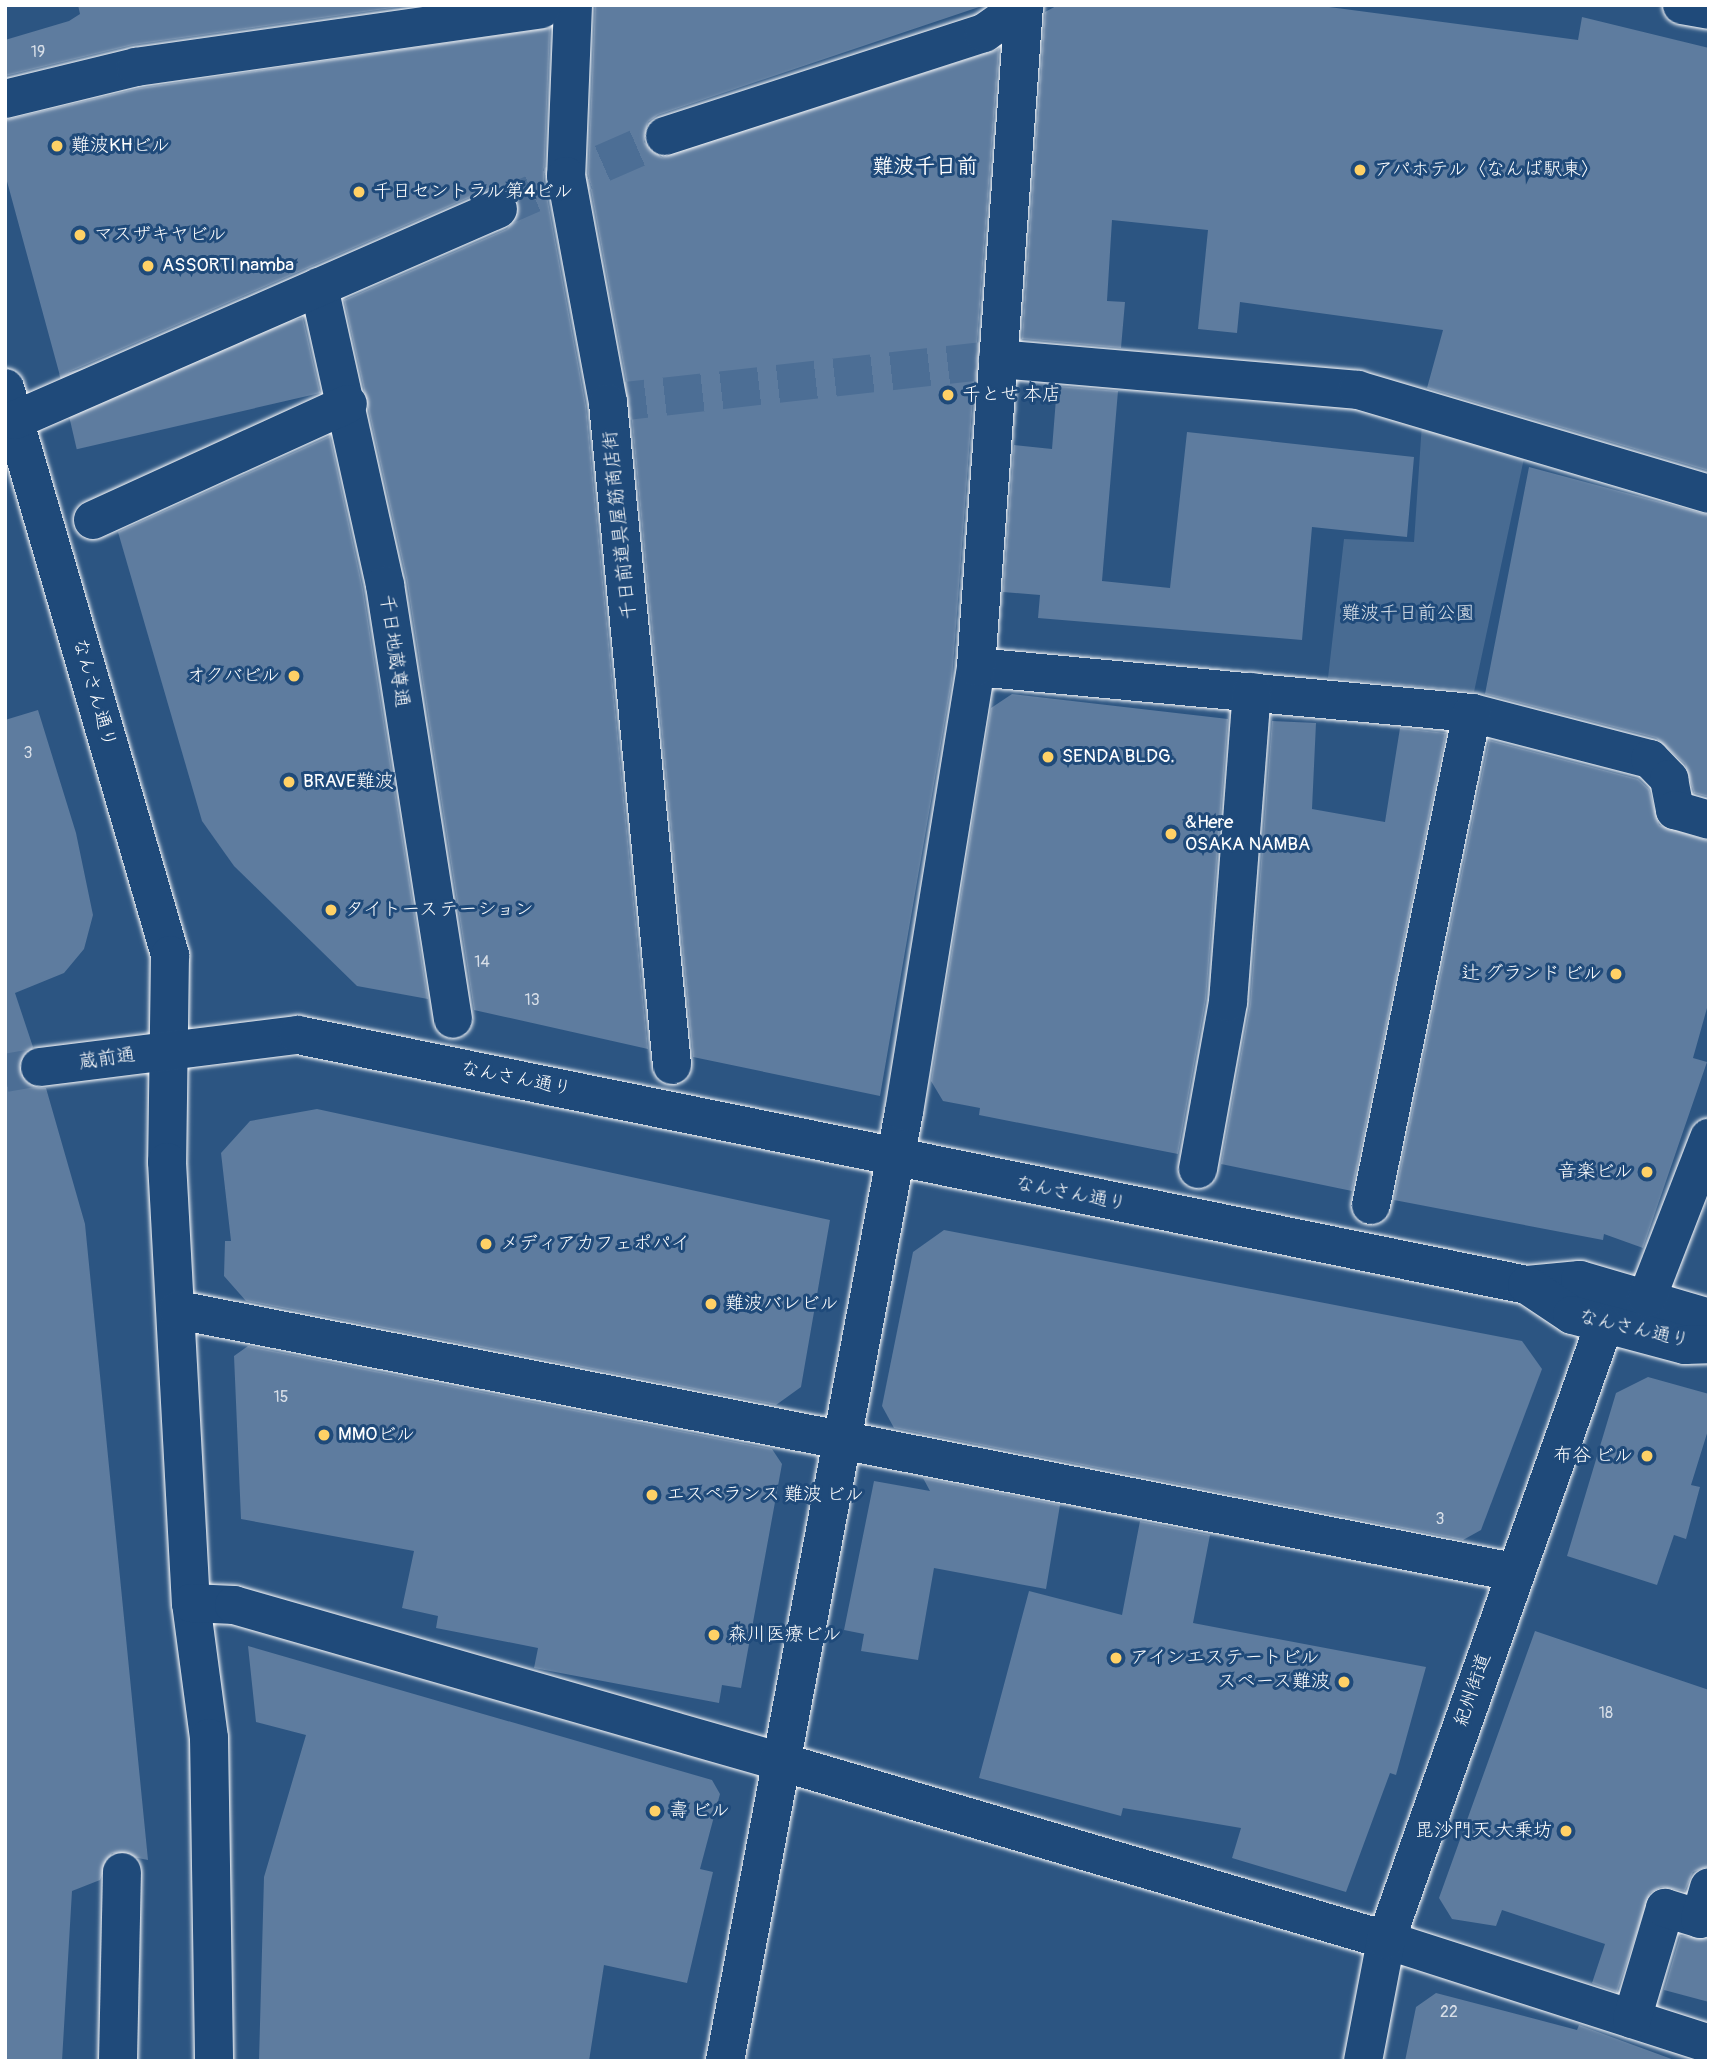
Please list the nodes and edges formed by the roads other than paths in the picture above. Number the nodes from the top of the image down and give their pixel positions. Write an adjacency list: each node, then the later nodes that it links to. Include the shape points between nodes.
1 (1024, 5): 6 (street, via 984,33); 9 (street)
2 (1682, 5): 4 (street)
3 (557, 7): 5 (street, via 136,67); 20 (street, 千日前道具屋筋商店街, via 566,176 608,402)
4 (1709, 10)
5 (5, 99)
6 (665, 136)
7 (498, 209): 8 (street)
8 (319, 287): 10 (street); 11 (street, 千日地蔵尊通)
9 (998, 359): 12 (street, via 1358,390); 14 (street)
10 (10, 404): 19 (street, なんさん通り, via 170,955)
11 (348, 404): 13 (street); 18 (street, 千日地蔵尊通, via 385,585)
12 (1709, 494)
13 (93, 520)
14 (976, 667): 15 (street); 23 (street)
15 (1252, 692): 16 (street); 24 (street, via 1228,1002)
16 (1472, 713): 17 (street, via 1650,759 1669,779 1675,810); 25 (street)
17 (1709, 820)
18 (453, 1019)
19 (174, 1048): 21 (street, 蔵前通); 23 (street, なんさん通り, via 298,1035); 28 (street, via 167,1162)
20 (671, 1056)
21 (40, 1068)
22 (1709, 1138): 27 (street)
23 (893, 1160): 26 (street, なんさん通り); 32 (street)
24 (1198, 1169)
25 (1371, 1205)
26 (1527, 1284): 27 (street, なんさん通り, via 1580,1280); 30 (street, なんさん通り, via 1572,1315)
27 (1647, 1298): 29 (street, なんさん通り)
28 (178, 1310): 32 (street); 34 (street)
29 (1709, 1318)
30 (1604, 1325): 31 (street, なんさん通り, via 1685,1345); 33 (street, 紀州街道)
31 (1709, 1344)
32 (840, 1437): 33 (street); 35 (street)
33 (1514, 1572): 38 (street, 紀州街道)
34 (191, 1603): 35 (street, via 234,1605); 42 (street, via 209,1738)
35 (778, 1761): 38 (street); 43 (street)
36 (121, 1871): 41 (street)
37 (1709, 1887): 39 (street, via 1700,1919 1665,1908)
38 (1386, 1940): 39 (street); 44 (street, 紀州街道)
39 (1632, 2018): 40 (street)
40 (1709, 2044)
41 (118, 2061)
42 (214, 2061)
43 (725, 2061)
44 (1363, 2061)

